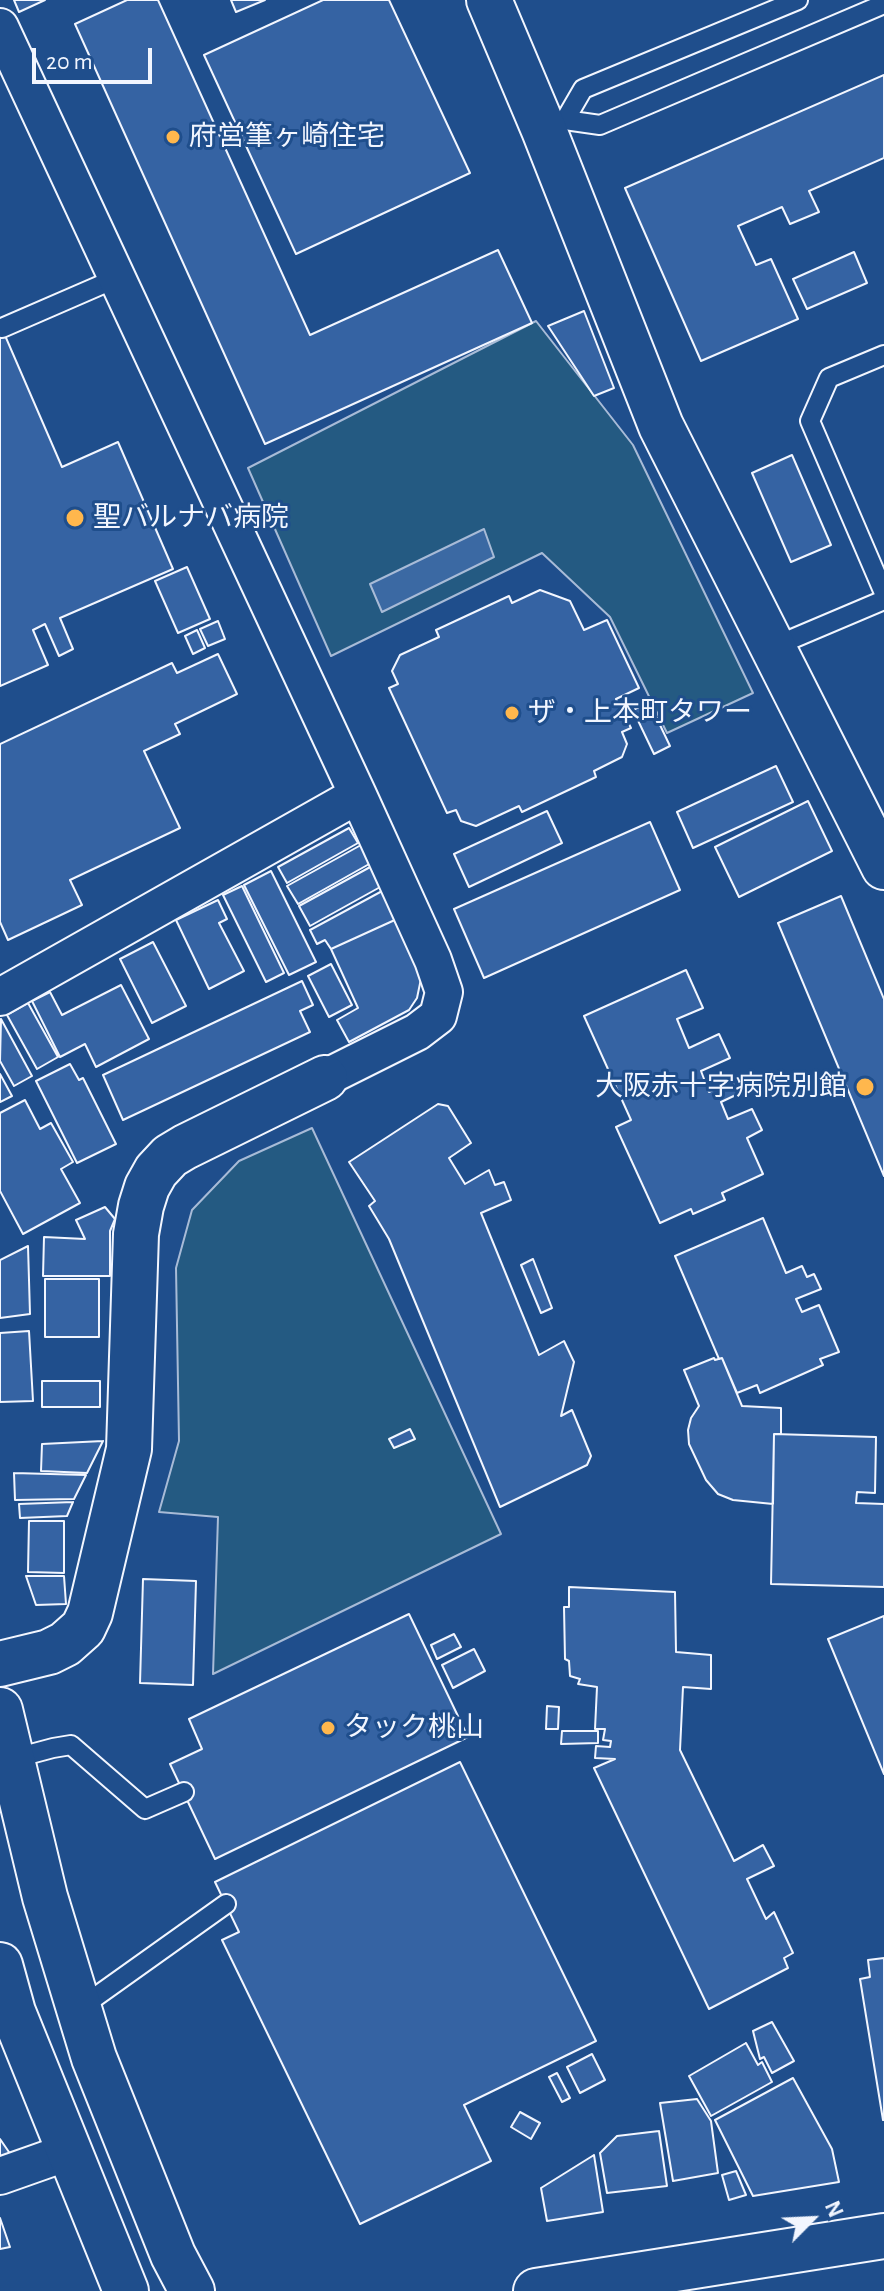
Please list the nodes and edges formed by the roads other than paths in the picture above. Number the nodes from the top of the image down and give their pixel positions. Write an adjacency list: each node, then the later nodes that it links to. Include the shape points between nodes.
1 (489, 0): 5 (street)
2 (798, 0): 5 (lane, via 583,89)
3 (884, 4): 5 (lane, via 600,125)
4 (0, 27): 6 (street)
5 (554, 125): 11 (street, via 661,426)
6 (117, 278): 7 (lane); 12 (street)
7 (2, 328)
8 (884, 355): 9 (lane, via 829,378 810,421)
9 (884, 593)
10 (884, 600): 11 (lane)
11 (773, 647): 13 (street)
12 (358, 795): 14 (street); 15 (street, via 444,992 438,1016 417,1032)
13 (884, 867)
14 (0, 997)
15 (325, 1078): 16 (street, via 170,1156 147,1187 136,1234 129,1449 90,1613 77,1636 65,1644)
16 (0, 1664)
17 (0, 1710): 18 (street)
18 (12, 1759): 19 (lane, via 71,1745 145,1809); 22 (street, via 45,1897)
19 (184, 1792)
20 (226, 1904): 22 (lane)
21 (0, 1965): 23 (street)
22 (80, 2008): 27 (street, via 94,2058)
23 (68, 2152): 24 (street); 26 (street)
24 (0, 2176)
25 (884, 2236): 28 (street)
26 (126, 2291)
27 (192, 2291)
28 (536, 2291)

